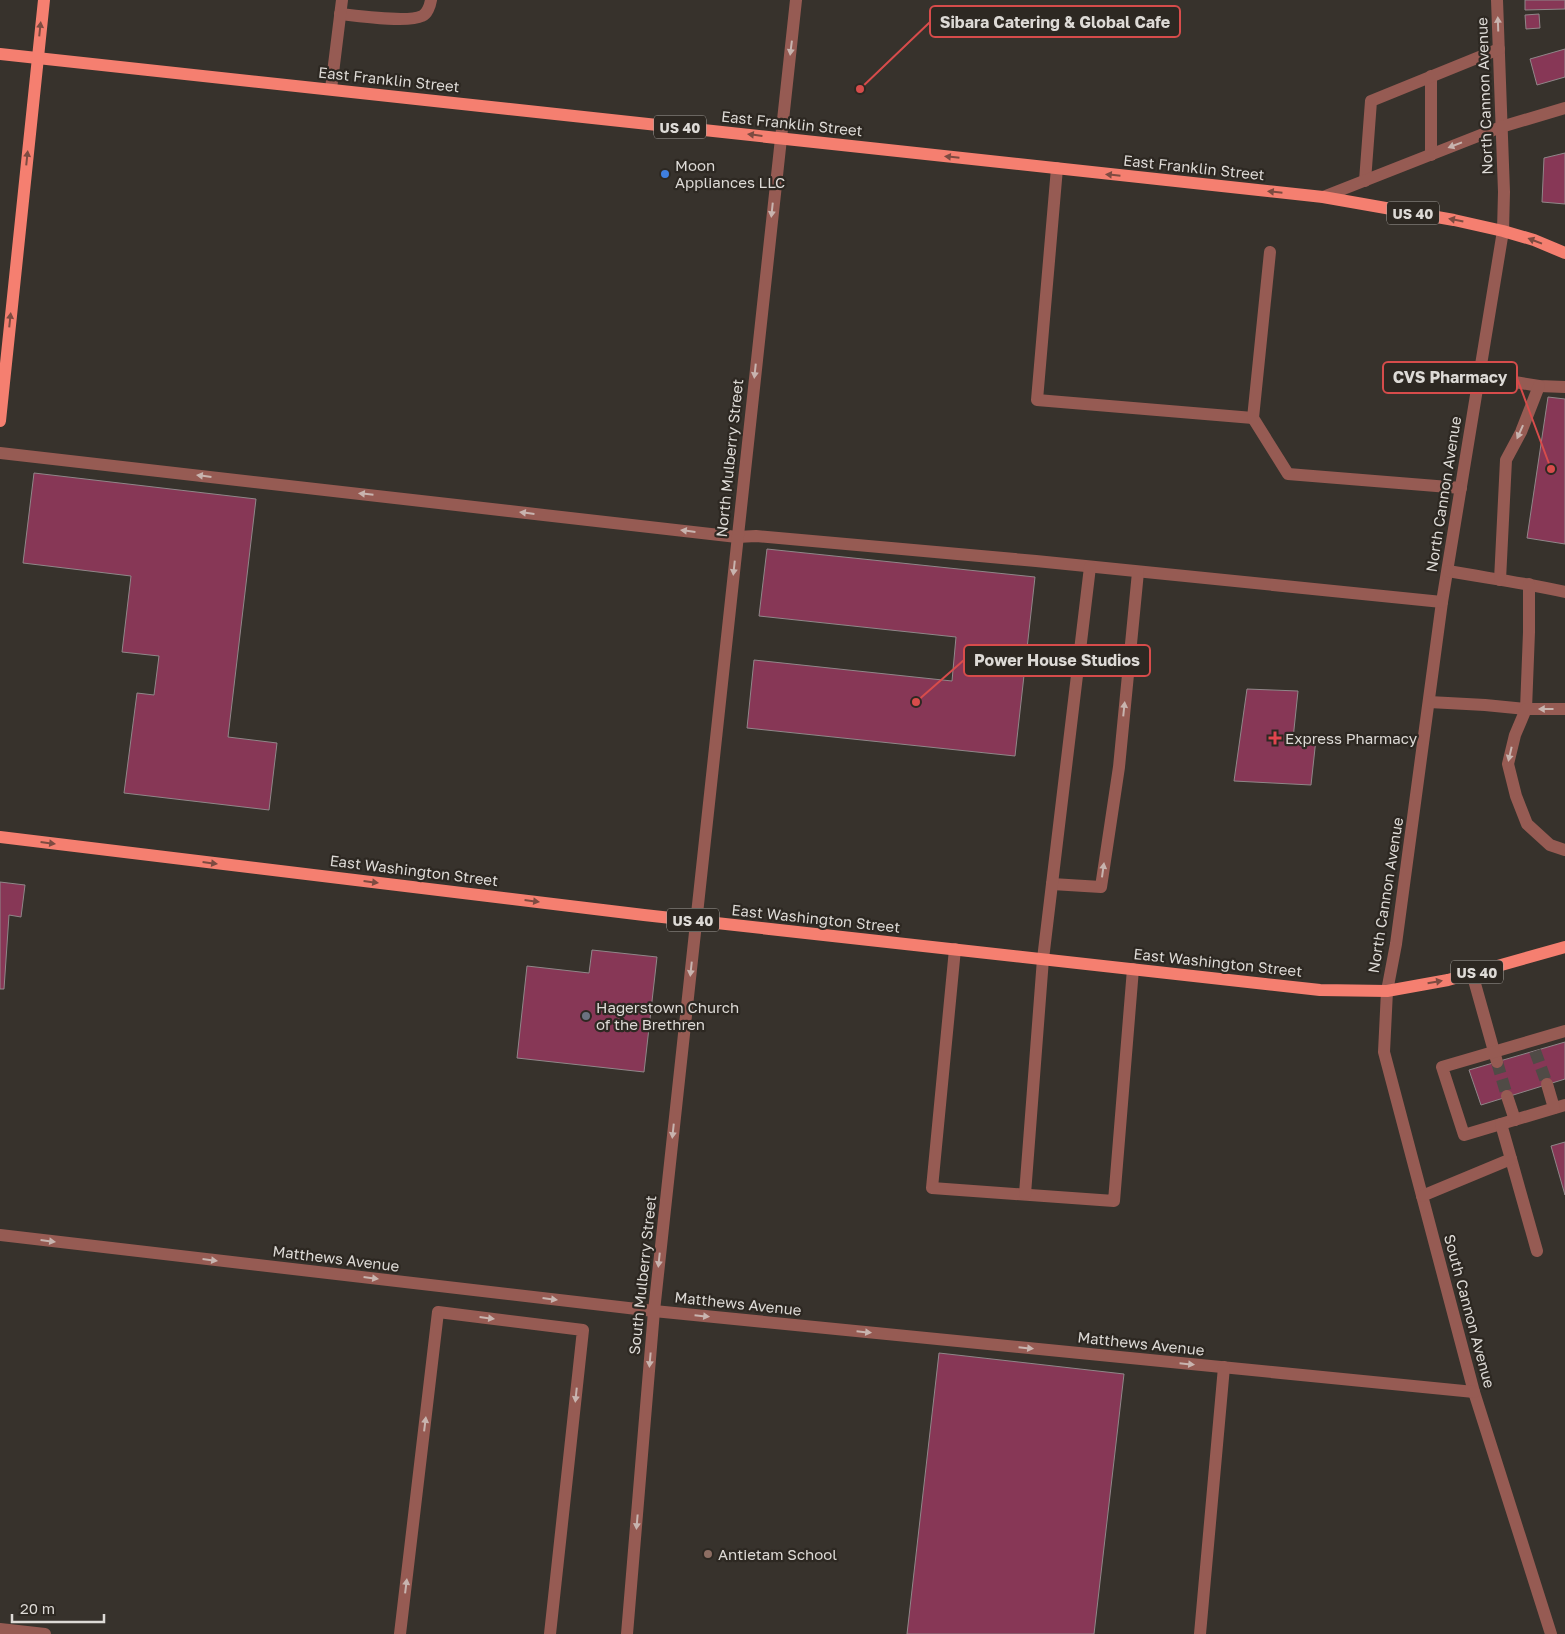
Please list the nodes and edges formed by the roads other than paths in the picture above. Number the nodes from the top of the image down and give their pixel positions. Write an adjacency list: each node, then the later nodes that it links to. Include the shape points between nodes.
1 (44, 0): 9 (main road, one-way to 1)
2 (342, 0): 6 (street)
3 (431, 0): 6 (street, via 424,15 412,20)
4 (796, 0): 14 (street, North Mulberry Street, one-way to 14)
5 (1497, 0): 7 (street, North Cannon Avenue, one-way to 5)
6 (340, 14): 11 (street)
7 (1498, 49): 10 (street); 13 (street, North Cannon Avenue)
8 (0, 54): 9 (main road, East Franklin Street / US 40)
9 (37, 58): 11 (main road, East Franklin Street / US 40); 26 (main road, one-way to 9)
10 (1431, 76): 15 (street); 17 (street, via 1371,101)
11 (331, 89): 14 (main road, East Franklin Street / US 40, one-way to 11)
12 (1565, 108): 13 (street, East Franklin Street)
13 (1501, 127): 15 (street, East Franklin Street, one-way to 15); 19 (street, North Cannon Avenue)
14 (780, 138): 16 (main road, East Franklin Street / US 40, one-way to 14); 29 (street, North Mulberry Street, one-way to 29)
15 (1431, 155): 17 (street, East Franklin Street)
16 (1057, 168): 18 (main road, East Franklin Street / US 40, one-way to 16); 25 (street, via 1037,400)
17 (1365, 181): 18 (street, East Franklin Street)
18 (1323, 197): 19 (main road, US 40, one-way to 18)
19 (1503, 230): 21 (main road, US 40, one-way to 19); 22 (street, North Cannon Avenue)
20 (1270, 252): 25 (street)
21 (1565, 253)
22 (1479, 376): 23 (street); 28 (street, North Cannon Avenue)
23 (1539, 386): 24 (street); 33 (street, one-way to 33, via 1506,460)
24 (1565, 387)
25 (1253, 418): 28 (street, via 1288,474)
26 (0, 421)
27 (0, 453): 29 (street, one-way to 27)
28 (1461, 488): 31 (street, North Cannon Avenue)
29 (737, 537): 30 (street, via 756,536); 43 (street, North Mulberry Street, one-way to 43)
30 (1090, 567): 32 (street); 42 (street)
31 (1448, 571): 33 (street); 36 (street, North Cannon Avenue)
32 (1138, 572): 36 (street); 42 (street, one-way to 32, via 1101,887 1119,767)
33 (1500, 580): 34 (street)
34 (1529, 584): 35 (street); 38 (street)
35 (1565, 592)
36 (1442, 602): 37 (street, North Cannon Avenue)
37 (1429, 702): 38 (street); 49 (street, North Cannon Avenue)
38 (1526, 708): 39 (street, one-way to 38); 41 (street, one-way to 41, via 1514,735 1508,764 1516,796 1527,824 1550,845)
39 (1565, 709)
40 (0, 837): 43 (main road, East Washington Street / US 40, one-way to 43)
41 (1565, 850)
42 (1052, 884): 46 (street)
43 (697, 921): 45 (main road, East Washington Street / US 40); 62 (street, South Mulberry Street, one-way to 62)
44 (1565, 947): 48 (main road, East Washington Street / US 40)
45 (955, 950): 46 (main road, East Washington Street / US 40); 58 (street, via 932,1188)
46 (1043, 959): 47 (main road, East Washington Street / US 40); 58 (street)
47 (1133, 969): 49 (main road, East Washington Street / US 40, via 1320,990); 58 (street, via 1114,1201)
48 (1472, 973): 49 (main road, East Washington Street / US 40, one-way to 48); 51 (street)
49 (1387, 991): 59 (street, South Cannon Avenue, via 1384,1052)
50 (1565, 1031): 51 (street, via 1533,1046)
51 (1496, 1057): 56 (street, via 1442,1067 1464,1135)
52 (1547, 1084): 54 (street)
53 (1507, 1096): 55 (street)
54 (1560, 1106): 55 (street)
55 (1514, 1120): 56 (street)
56 (1501, 1124): 57 (street)
57 (1510, 1159): 59 (street); 61 (street)
58 (1026, 1194)
59 (1422, 1196): 64 (street, South Cannon Avenue)
60 (0, 1235): 62 (street, Matthews Avenue, one-way to 62)
61 (1537, 1251)
62 (654, 1311): 63 (street, Matthews Avenue, one-way to 63); 69 (street, South Mulberry Street, one-way to 69)
63 (1224, 1368): 64 (street, Matthews Avenue); 70 (street)
64 (1474, 1392): 71 (street, South Cannon Avenue)
65 (0, 1629): 66 (street)
66 (45, 1634)
67 (400, 1634): 68 (street, one-way to 68, via 438,1312 583,1330)
68 (550, 1634)
69 (628, 1634)
70 (1200, 1634)
71 (1550, 1634)

